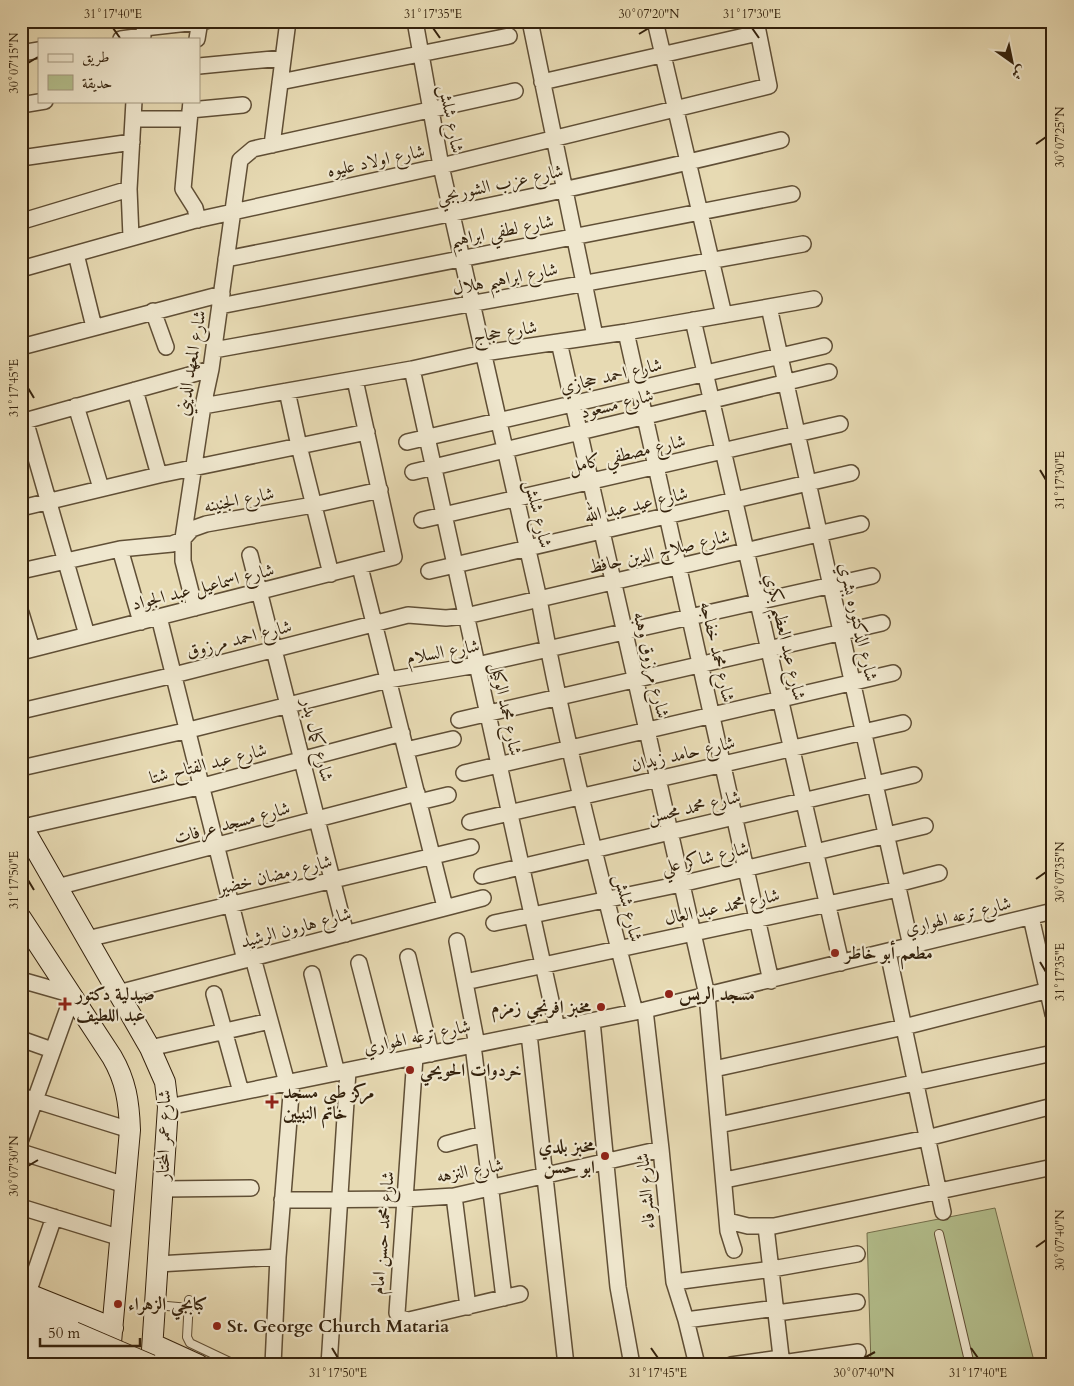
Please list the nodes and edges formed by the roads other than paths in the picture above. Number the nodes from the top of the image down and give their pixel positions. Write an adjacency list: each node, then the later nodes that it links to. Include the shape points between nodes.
1 (288, 21): 15 (street)
2 (415, 21): 13 (street, شارع شلش)
3 (655, 21): 14 (street)
4 (202, 22): 7 (street); 10 (street)
5 (535, 22): 18 (street)
6 (757, 27): 14 (street); 26 (street, شارع اولاد عليوه, via 769,86)
7 (144, 31): 9 (street)
8 (509, 36): 13 (street)
9 (124, 38)
10 (197, 38)
11 (38, 50): 12 (street)
12 (21, 53)
13 (420, 54): 17 (street); 25 (street, شارع شلش)
14 (663, 54): 18 (street); 26 (street)
15 (283, 58): 16 (street); 17 (street)
16 (200, 66)
17 (280, 82): 31 (street)
18 (542, 82): 28 (street)
19 (514, 91): 25 (street, شارع المعهد الديني)
20 (39, 102): 22 (street)
21 (134, 102): 27 (street)
22 (21, 105)
23 (243, 105): 24 (street)
24 (190, 110): 27 (street); 42 (street, via 183,189 195,208)
25 (430, 110): 31 (street, شارع المعهد الديني); 34 (street, شارع شلش)
26 (676, 110): 28 (street, شارع اولاد عليوه); 33 (street)
27 (133, 119): 30 (street)
28 (554, 139): 34 (street, شارع اولاد عليوه); 36 (street)
29 (781, 140): 33 (street, شارع عزب الشوربجي)
30 (132, 142): 32 (street); 35 (street)
31 (272, 146): 39 (street, شارع المعهد الديني, via 253,149 240,160)
32 (21, 158)
33 (689, 163): 36 (street, شارع عزب الشوربجي); 38 (street)
34 (441, 166): 39 (street, شارع اولاد عليوه); 40 (street, شارع شلش)
35 (128, 189): 41 (street); 44 (street)
36 (565, 189): 40 (street, شارع عزب الشوربجي); 43 (street)
37 (792, 194): 38 (street, شارع لطفي ابراهيم)
38 (700, 211): 43 (street, شارع لطفي ابراهيم); 49 (street)
39 (233, 212): 42 (street, شارع اولاد عليوه); 48 (street, شارع المعهد الديني)
40 (453, 213): 47 (street, شارع شلش); 48 (street, شارع عزب الشوربجي)
41 (22, 218)
42 (198, 220): 44 (street, شارع اولاد عليوه)
43 (575, 236): 47 (street, شارع لطفي ابراهيم); 51 (street)
44 (131, 238): 46 (street, شارع اولاد عليوه)
45 (803, 244): 49 (street, شارع ابراهيم هلال)
46 (76, 254): 50 (street, شارع اولاد عليوه); 59 (street)
47 (463, 258): 53 (street, شارع لطفي ابراهيم); 54 (street, شارع شلش)
48 (226, 259): 53 (street, شارع المعهد الديني)
49 (711, 260): 51 (street, شارع ابراهيم هلال); 57 (street)
50 (21, 268)
51 (584, 283): 54 (street, شارع ابراهيم هلال); 61 (street)
52 (814, 299): 55 (street, شارع حجاج)
53 (221, 300): 56 (street, شارع لطفي ابراهيم); 66 (street, شارع المعهد الديني)
54 (473, 304): 66 (street, شارع ابراهيم هلال); 67 (street, شارع شلش)
55 (769, 307): 57 (street, شارع حجاج); 68 (street, شارع الدكتوره بشري)
56 (153, 311): 59 (street, شارع لطفي ابراهيم); 64 (street)
57 (724, 315): 58 (street, شارع حجاج)
58 (693, 320): 60 (street, شارع حجاج); 72 (street, شارع عبد العظيم بكري)
59 (94, 327): 65 (street, شارع لطفي ابراهيم)
60 (626, 332): 61 (street, شارع حجاج); 75 (street, شارع محمد خفاجه)
61 (595, 336): 62 (street, شارع حجاج)
62 (559, 342): 67 (street, شارع حجاج); 79 (street, شارع مرزوق وهبه)
63 (824, 346): 68 (street, شارع احمد حجازي)
64 (166, 347)
65 (21, 348)
66 (214, 350): 69 (street, شارع المعهد الديني)
67 (484, 353): 70 (street, شارع حجاج); 84 (street, شارع شلش)
68 (780, 356): 72 (street, شارع احمد حجازي); 74 (street, شارع الدكتوره بشري)
69 (211, 369): 76 (street); 81 (street, شارع المعهد الديني)
70 (412, 369): 73 (street, شارع حجاج); 89 (street, شارع محمد الوكيل)
71 (830, 372): 74 (street, شارع مسعود)
72 (705, 373): 75 (street, شارع احمد حجازي); 78 (street, شارع عبد العظيم بكري)
73 (355, 380): 77 (street, شارع حجاج); 86 (street)
74 (786, 383): 78 (street, شارع مسعود); 88 (street, شارع الدكتوره بشري)
75 (638, 389): 79 (street, شارع احمد حجازي); 82 (street, شارع محمد خفاجه)
76 (135, 390): 80 (street); 99 (street)
77 (287, 391): 81 (street, شارع حجاج); 91 (street)
78 (712, 400): 82 (street, شارع مسعود); 93 (street, شارع عبد العظيم بكري)
79 (573, 404): 84 (street, شارع احمد حجازي); 87 (street, شارع مرزوق وهبه)
80 (76, 406): 83 (street); 102 (street)
81 (203, 406): 96 (street, شارع المعهد الديني)
82 (644, 416): 87 (street, شارع مسعود); 95 (street, شارع محمد خفاجه)
83 (23, 421): 105 (street)
84 (498, 421): 89 (street, شارع احمد حجازي); 92 (street, شارع شلش)
85 (840, 424): 88 (street, شارع مصطفي كامل)
86 (367, 432): 91 (street); 103 (street)
87 (579, 432): 92 (street, شارع مسعود); 100 (street, شارع مرزوق وهبه)
88 (797, 434): 93 (street, شارع مصطفي كامل); 101 (street, شارع الدكتوره بشري)
89 (427, 438): 90 (street, شارع احمد حجازي); 94 (street, شارع محمد الوكيل)
90 (408, 442)
91 (298, 446): 96 (street); 107 (street)
92 (505, 450): 94 (street, شارع مسعود); 104 (street, شارع شلش)
93 (723, 451): 95 (street, شارع مصطفي كامل); 106 (street, شارع عبد العظيم بكري)
94 (434, 467): 97 (street, شارع مسعود); 109 (street, شارع محمد الوكيل)
95 (656, 467): 100 (street, شارع مصطفي كامل); 110 (street, شارع محمد خفاجه)
96 (193, 468): 99 (street); 115 (street, شارع المعهد الديني)
97 (413, 472)
98 (851, 473): 101 (street, شارع عيد عبد الله)
99 (158, 475): 102 (street)
100 (590, 482): 104 (street, شارع مصطفي كامل); 113 (street, شارع مرزوق وهبه)
101 (808, 482): 106 (street, شارع عيد عبد الله); 114 (street, شارع الدكتوره بشري)
102 (101, 488): 105 (street)
103 (380, 490): 107 (street, شارع الجنينه); 123 (street, شارع اسماعيل عبد الجواد, via 394,557)
104 (516, 499): 109 (street, شارع مصطفي كامل); 117 (street, شارع شلش)
105 (48, 501): 108 (street); 120 (street)
106 (735, 501): 110 (street, شارع عيد عبد الله); 118 (street, شارع عبد العظيم بكري)
107 (313, 505): 115 (street, شارع الجنينه, via 206,524 192,529); 126 (street)
108 (21, 508)
109 (444, 515): 111 (street, شارع مصطفي كامل); 121 (street, شارع محمد الوكيل)
110 (667, 517): 113 (street, شارع عيد عبد الله); 122 (street, شارع محمد خفاجه)
111 (422, 520)
112 (861, 524): 114 (street, شارع صلاح الدين حافظ)
113 (602, 532): 117 (street, شارع عيد عبد الله); 128 (street, شارع مرزوق وهبه)
114 (819, 534): 118 (street, شارع صلاح الدين حافظ); 129 (street, شارع الدكتوره بشري)
115 (183, 538): 116 (street, شارع الجنينه, via 172,544); 133 (street, شارع المعهد الديني, via 183,561)
116 (120, 549): 120 (street, شارع الجنينه); 138 (street)
117 (527, 549): 121 (street, شارع عيد عبد الله); 131 (street, شارع شلش)
118 (746, 551): 122 (street, شارع صلاح الدين حافظ); 132 (street, شارع عبد العظيم بكري)
119 (250, 555): 130 (street, شارع كمال بدر)
120 (66, 561): 124 (street, شارع الجنينه); 143 (street)
121 (455, 565): 125 (street, شارع عيد عبد الله); 135 (street, شارع محمد الوكيل)
122 (678, 566): 128 (street, شارع صلاح الدين حافظ); 136 (street, شارع محمد خفاجه)
123 (360, 567): 126 (street, شارع اسماعيل عبد الجواد); 140 (street)
124 (21, 571)
125 (429, 571)
126 (331, 574): 130 (street, شارع اسماعيل عبد الجواد)
127 (872, 576): 129 (street, شارع السلام)
128 (613, 582): 131 (street, شارع صلاح الدين حافظ); 142 (street, شارع مرزوق وهبه)
129 (830, 584): 132 (street, شارع السلام); 141 (street, شارع الدكتوره بشري)
130 (260, 592): 133 (street, شارع اسماعيل عبد الجواد); 144 (street, شارع كمال بدر)
131 (539, 599): 135 (street, شارع صلاح الدين حافظ); 146 (street, شارع شلش)
132 (758, 601): 136 (street, شارع السلام); 145 (street, شارع عبد العظيم بكري)
133 (195, 608): 137 (street, شارع اسماعيل عبد الجواد)
134 (21, 613): 147 (street)
135 (466, 616): 140 (street, شارع احمد مرزوق, via 408,615); 148 (street, شارع محمد الوكيل)
136 (689, 616): 142 (street, شارع السلام); 149 (street, شارع محمد خفاجه)
137 (159, 618): 138 (street, شارع اسماعيل عبد الجواد); 151 (street)
138 (141, 622): 143 (street, شارع اسماعيل عبد الجواد)
139 (882, 623): 141 (street)
140 (374, 624): 144 (street, شارع احمد مرزوق); 152 (street)
141 (841, 632): 145 (street); 154 (street, شارع الدكتوره بشري)
142 (624, 633): 146 (street, شارع السلام); 153 (street, شارع مرزوق وهبه)
143 (87, 636): 147 (street, شارع اسماعيل عبد الجواد)
144 (274, 649): 151 (street, شارع احمد مرزوق); 157 (street, شارع كمال بدر)
145 (769, 649): 149 (street); 156 (street, شارع عبد العظيم بكري)
146 (548, 650): 148 (street, شارع السلام); 155 (street, شارع شلش)
147 (27, 651)
148 (478, 665): 152 (street, شارع السلام); 159 (street, شارع محمد الوكيل)
149 (700, 665): 153 (street); 160 (street, شارع محمد خفاجه)
150 (893, 673): 154 (street)
151 (174, 675): 158 (street, شارع احمد مرزوق); 163 (street)
152 (388, 680): 157 (street, شارع السلام); 166 (street)
153 (635, 680): 155 (street); 164 (street, شارع مرزوق وهبه)
154 (852, 682): 156 (street); 165 (street, شارع الدكتوره بشري)
155 (559, 697): 159 (street); 168 (street, شارع شلش)
156 (780, 699): 160 (street); 169 (street, شارع عبد العظيم بكري)
157 (289, 705): 163 (street, شارع السلام); 171 (street, شارع كمال بدر)
158 (21, 711)
159 (488, 713): 161 (street); 172 (street, شارع محمد الوكيل)
160 (711, 715): 164 (street); 173 (street, شارع محمد خفاجه)
161 (458, 720)
162 (903, 723): 165 (street, شارع حامد زيدان)
163 (189, 730): 174 (street, شارع السلام); 179 (street)
164 (646, 730): 168 (street); 177 (street, شارع مرزوق وهبه)
165 (863, 732): 169 (street, شارع حامد زيدان); 178 (street, شارع الدكتوره بشري)
166 (402, 733): 170 (street); 171 (street, شارع عبد الفتاح شتا)
167 (453, 739): 170 (street)
168 (571, 748): 172 (street); 181 (street, شارع شلش)
169 (792, 748): 173 (street, شارع حامد زيدان); 183 (street, شارع عبد العظيم بكري)
170 (406, 750): 182 (street)
171 (302, 760): 179 (street, شارع عبد الفتاح شتا); 186 (street, شارع كمال بدر)
172 (499, 764): 175 (street); 184 (street, شارع محمد الوكيل)
173 (722, 764): 177 (street, شارع حامد زيدان); 185 (street, شارع محمد خفاجه)
174 (21, 768)
175 (464, 773)
176 (914, 775): 178 (street, شارع محمد محسن)
177 (658, 779): 181 (street, شارع حامد زيدان); 190 (street, شارع مرزوق وهبه)
178 (875, 784): 183 (street, شارع محمد محسن); 191 (street, شارع الدكتوره بشري)
179 (202, 786): 188 (street, شارع عبد الفتاح شتا); 192 (street)
180 (448, 795): 182 (street, شارع مسجد عرفات)
181 (582, 796): 184 (street, شارع حامد زيدان); 194 (street, شارع شلش)
182 (418, 798): 186 (street, شارع مسجد عرفات); 196 (street)
183 (804, 801): 185 (street, شارع محمد محسن); 195 (street, شارع عبد العظيم بكري)
184 (510, 813): 187 (street, شارع حامد زيدان); 197 (street, شارع محمد الوكيل)
185 (734, 817): 190 (street, شارع محمد محسن); 198 (street, شارع محمد خفاجه)
186 (318, 820): 192 (street, شارع مسجد عرفات); 201 (street, شارع كمال بدر)
187 (470, 822)
188 (22, 825): 203 (main road, شارع عمر المختار)
189 (925, 826): 191 (street, شارع شاكر علي)
190 (670, 832): 194 (street, شارع محمد محسن); 202 (street, شارع مرزوق وهبه)
191 (886, 834): 195 (street, شارع شاكر علي); 204 (street, شارع الدكتوره بشري)
192 (217, 846): 203 (street, شارع مسجد عرفات); 208 (street)
193 (471, 847): 196 (street, شارع رمضان خضير)
194 (594, 850): 197 (street, شارع محمد محسن); 206 (street, شارع شلش)
195 (815, 850): 198 (street, شارع شاكر علي); 207 (street, شارع عبد العظيم بكري)
196 (433, 856): 201 (street, شارع رمضان خضير); 209 (street)
197 (522, 866): 200 (street, شارع محمد محسن); 211 (street, شارع محمد الوكيل)
198 (745, 868): 202 (street, شارع شاكر علي); 214 (street, شارع محمد خفاجه)
199 (939, 873): 204 (street, شارع محمد عبد العال)
200 (482, 876)
201 (333, 880): 208 (street, شارع رمضان خضير); 217 (street, شارع كمال بدر)
202 (681, 884): 206 (street, شارع شاكر علي); 216 (street, شارع مرزوق وهبه)
203 (57, 887): 218 (main road, شارع عمر المختار)
204 (898, 887): 207 (street, شارع محمد عبد العال); 220 (street, شارع الدكتوره بشري)
205 (483, 898): 209 (street, شارع هارون الرشيد)
206 (606, 899): 211 (street, شارع شاكر علي); 221 (street, شارع شلش)
207 (828, 904): 214 (street, شارع محمد عبد العال); 226 (street, شارع عبد العظيم بكري)
208 (232, 906): 218 (street, شارع رمضان خضير); 224 (street)
209 (446, 908): 217 (street, شارع هارون الرشيد)
210 (1053, 911): 212 (street, شارع ترعه الهواري)
211 (532, 914): 215 (street, شارع شاكر علي); 227 (street, شارع محمد الوكيل)
212 (1031, 917): 220 (street, شارع ترعه الهواري); 232 (street)
213 (21, 918): 235 (main road, شارع عمر المختار)
214 (757, 919): 216 (street, شارع محمد عبد العال); 230 (street, شارع محمد خفاجه)
215 (494, 923)
216 (692, 933): 221 (street, شارع محمد عبد العال); 236 (street, شارع مرزوق وهبه)
217 (346, 934): 224 (street, شارع هارون الرشيد)
218 (87, 939): 233 (main road, شارع عمر المختار)
219 (457, 941): 231 (street)
220 (911, 946): 222 (street, شارع ترعه الهواري)
221 (619, 949): 227 (street, شارع محمد عبد العال); 237 (street, شارع شلش)
222 (888, 952): 226 (street, شارع ترعه الهواري); 241 (street)
223 (408, 957): 250 (street)
224 (249, 959): 233 (street, شارع هارون الرشيد); 239 (street)
225 (359, 963): 252 (street)
226 (841, 963): 230 (street, شارع ترعه الهواري)
227 (543, 965): 231 (street, شارع محمد عبد العال); 242 (street, شارع محمد الوكيل)
228 (312, 974): 254 (street)
229 (21, 980): 235 (street)
230 (771, 981): 236 (street, شارع ترعه الهواري)
231 (465, 982): 246 (street)
232 (1050, 990): 238 (street); 241 (street)
233 (118, 993): 247 (main road, شارع عمر المختار)
234 (214, 994): 243 (street)
235 (71, 995): 248 (street); 262 (main road, شارع عمر المختار, via 119,1070 128,1098)
236 (706, 996): 237 (street, شارع ترعه الهواري); 253 (street, شارع مرزوق وهبه)
237 (640, 1011): 240 (street, شارع ترعه الهواري); 267 (street, شارع الشرفاء)
238 (1053, 1014)
239 (270, 1021): 243 (street); 256 (street)
240 (592, 1021): 242 (street, شارع ترعه الهواري); 269 (street)
241 (904, 1027): 253 (street); 255 (street)
242 (557, 1028): 244 (street, شارع ترعه الهواري)
243 (225, 1031): 247 (street); 257 (street)
244 (529, 1034): 246 (street, شارع ترعه الهواري); 271 (street)
245 (21, 1039): 248 (street)
246 (475, 1045): 250 (street, شارع ترعه الهواري); 263 (street)
247 (150, 1048): 260 (main road, شارع عمر المختار, via 165,1082)
248 (52, 1050): 258 (street)
249 (1053, 1053): 255 (street)
250 (431, 1054): 251 (street, شارع ترعه الهواري)
251 (415, 1057): 252 (street, شارع ترعه الهواري); 279 (street, شارع محمد حسن امام)
252 (385, 1063): 254 (street, شارع ترعه الهواري)
253 (714, 1070): 261 (street, شارع مرزوق وهبه)
254 (342, 1072): 256 (street, شارع ترعه الهواري); 281 (street)
255 (915, 1082): 261 (street); 264 (street)
256 (289, 1083): 257 (street, شارع ترعه الهواري); 280 (street)
257 (241, 1092): 260 (street, شارع ترعه الهواري)
258 (28, 1098): 262 (street); 265 (street)
259 (1053, 1106): 264 (street)
260 (168, 1107): 275 (main road, شارع عمر المختار)
261 (720, 1124): 272 (street, شارع مرزوق وهبه)
262 (130, 1130): 273 (main road, شارع عمر المختار)
263 (483, 1134): 266 (street); 276 (street)
264 (927, 1138): 272 (street); 277 (street)
265 (21, 1139)
266 (446, 1144)
267 (662, 1149): 269 (street, شارع النزهه); 294 (street, شارع الشرفاء)
268 (21, 1152): 273 (street)
269 (604, 1161): 271 (street, شارع النزهه); 320 (street, via 618,1287)
270 (1053, 1167): 277 (street)
271 (545, 1174): 276 (street, شارع النزهه); 319 (street)
272 (725, 1180): 285 (street, شارع مرزوق وهبه)
273 (125, 1185): 288 (main road, شارع عمر المختار)
274 (250, 1188): 275 (street)
275 (163, 1189): 292 (main road, شارع عمر المختار)
276 (490, 1189): 278 (street, شارع النزهه); 297 (street)
277 (938, 1190): 283 (street); 286 (street)
278 (454, 1196): 279 (street, شارع النزهه); 300 (street)
279 (405, 1199): 281 (street, شارع النزهه); 300 (street, شارع محمد حسن امام, via 398,1316 409,1320)
280 (282, 1200): 281 (street, شارع النزهه); 291 (street)
281 (338, 1201): 318 (street)
282 (21, 1207): 284 (street)
283 (943, 1212)
284 (54, 1217): 288 (street); 296 (street)
285 (728, 1221): 286 (street); 289 (street, شارع مرزوق وهبه)
286 (766, 1227): 293 (street)
287 (939, 1234): 323 (lane)
288 (121, 1238): 304 (main road, شارع عمر المختار)
289 (734, 1250)
290 (858, 1254): 293 (street)
291 (278, 1257): 292 (street); 317 (street)
292 (158, 1264): 299 (main road, شارع عمر المختار)
293 (772, 1269): 294 (street); 301 (street)
294 (674, 1282): 303 (street, شارع الشرفاء)
295 (520, 1294): 297 (street, شارع محمد حسن امام)
296 (23, 1298): 302 (main road); 308 (main road)
297 (504, 1298): 300 (street, شارع محمد حسن امام)
298 (857, 1302): 301 (street)
299 (155, 1305): 306 (main road, شارع عمر المختار); 310 (lane, via 189,1304 190,1343)
300 (468, 1307)
301 (777, 1310): 303 (street); 311 (street)
302 (89, 1318): 304 (main road); 312 (main road, via 98,1326 104,1344)
303 (686, 1320): 321 (street, شارع الشرفاء)
304 (113, 1328): 314 (main road, شارع عمر المختار)
305 (21, 1330): 308 (main road)
306 (153, 1344): 315 (main road, شارع عمر المختار); 316 (main road)
307 (21, 1346): 308 (main road)
308 (68, 1349): 313 (main road, bridge); 315 (main road, bridge)
309 (858, 1352): 311 (street)
310 (230, 1362)
311 (782, 1362): 322 (street)
312 (93, 1365)
313 (102, 1365)
314 (109, 1365)
315 (151, 1365)
316 (199, 1365)
317 (273, 1365)
318 (329, 1365)
319 (566, 1365)
320 (632, 1365)
321 (697, 1365)
322 (731, 1365)
323 (970, 1365)

